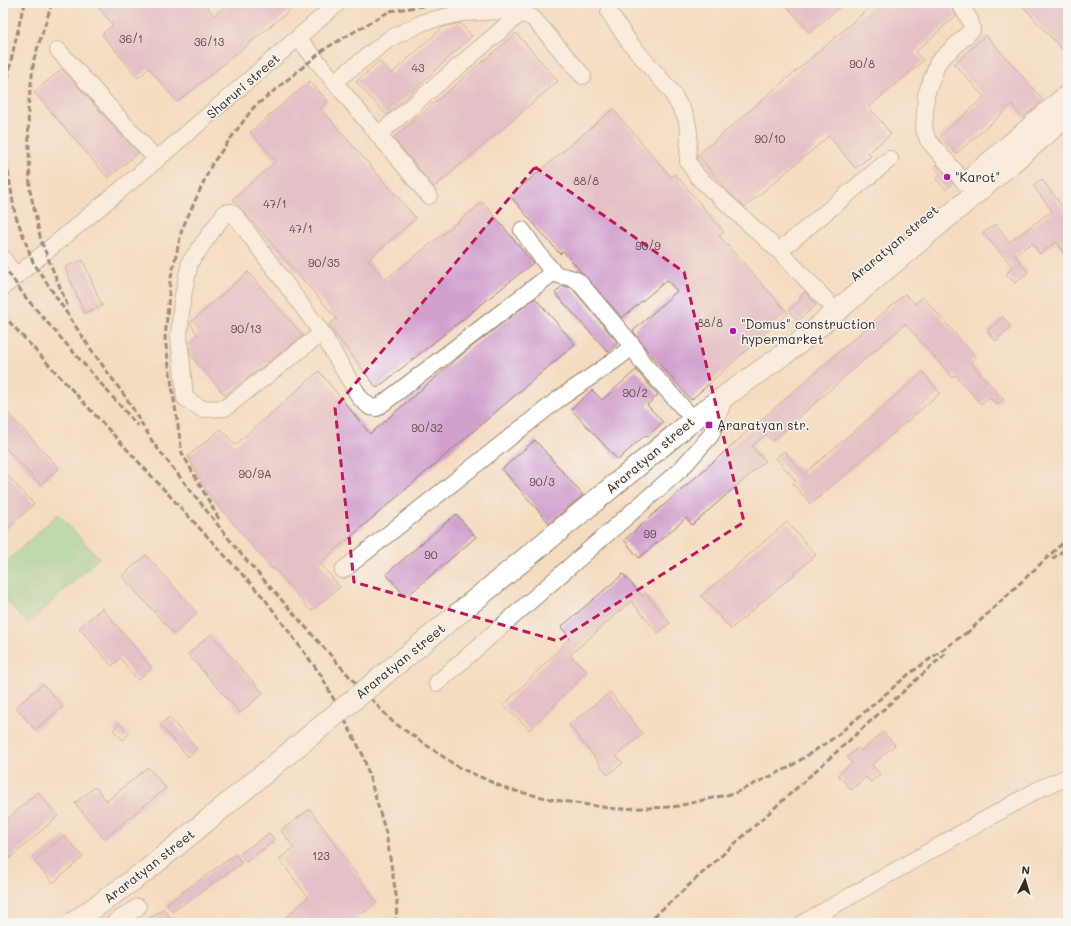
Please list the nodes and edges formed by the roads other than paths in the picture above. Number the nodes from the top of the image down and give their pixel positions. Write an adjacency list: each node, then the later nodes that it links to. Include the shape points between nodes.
1 (338, 3): 5 (street, Sharuri street)
2 (959, 3): 14 (street, via 970,20 972,30 938,62 926,95 924,129 928,140)
3 (609, 12): 17 (street, via 629,42 671,92 686,117 689,132 688,162 695,172)
4 (521, 13): 7 (street, via 533,18); 8 (street, via 462,13 424,22 389,39); 11 (street)
5 (298, 38): 8 (street); 13 (street, Sharuri street)
6 (58, 50): 13 (street)
7 (583, 76)
8 (334, 82): 11 (street)
9 (1068, 95): 14 (main road, Araratyan street)
10 (1068, 115): 25 (main road, Araratyan street, via 798,344)
11 (378, 135): 15 (street)
12 (890, 159): 17 (street)
13 (152, 164): 20 (street, Sharuri street)
14 (965, 183): 22 (main road, Araratyan street)
15 (428, 196)
16 (522, 230): 19 (street)
17 (779, 251): 22 (street)
18 (3, 258): 20 (street)
19 (554, 272): 23 (street, via 377,408 370,407 360,398); 24 (street, via 578,282)
20 (16, 277): 21 (street, Sharuri street)
21 (3, 287)
22 (827, 301): 25 (main road, Araratyan street)
23 (322, 333): 23 (street, via 225,408 202,409 185,398 179,337 182,301 190,262 225,213 231,212 237,218)
24 (632, 346): 26 (street, via 642,362); 27 (street, via 556,401)
25 (725, 396): 26 (main road, Araratyan street); 28 (street, via 711,435 681,469)
26 (694, 420): 31 (main road, Araratyan street, bridge, via 147,870)
27 (343, 570)
28 (437, 683)
29 (1068, 777): 33 (street, via 1041,788)
30 (138, 907): 32 (street)
31 (73, 923)
32 (114, 923)
33 (803, 923)

